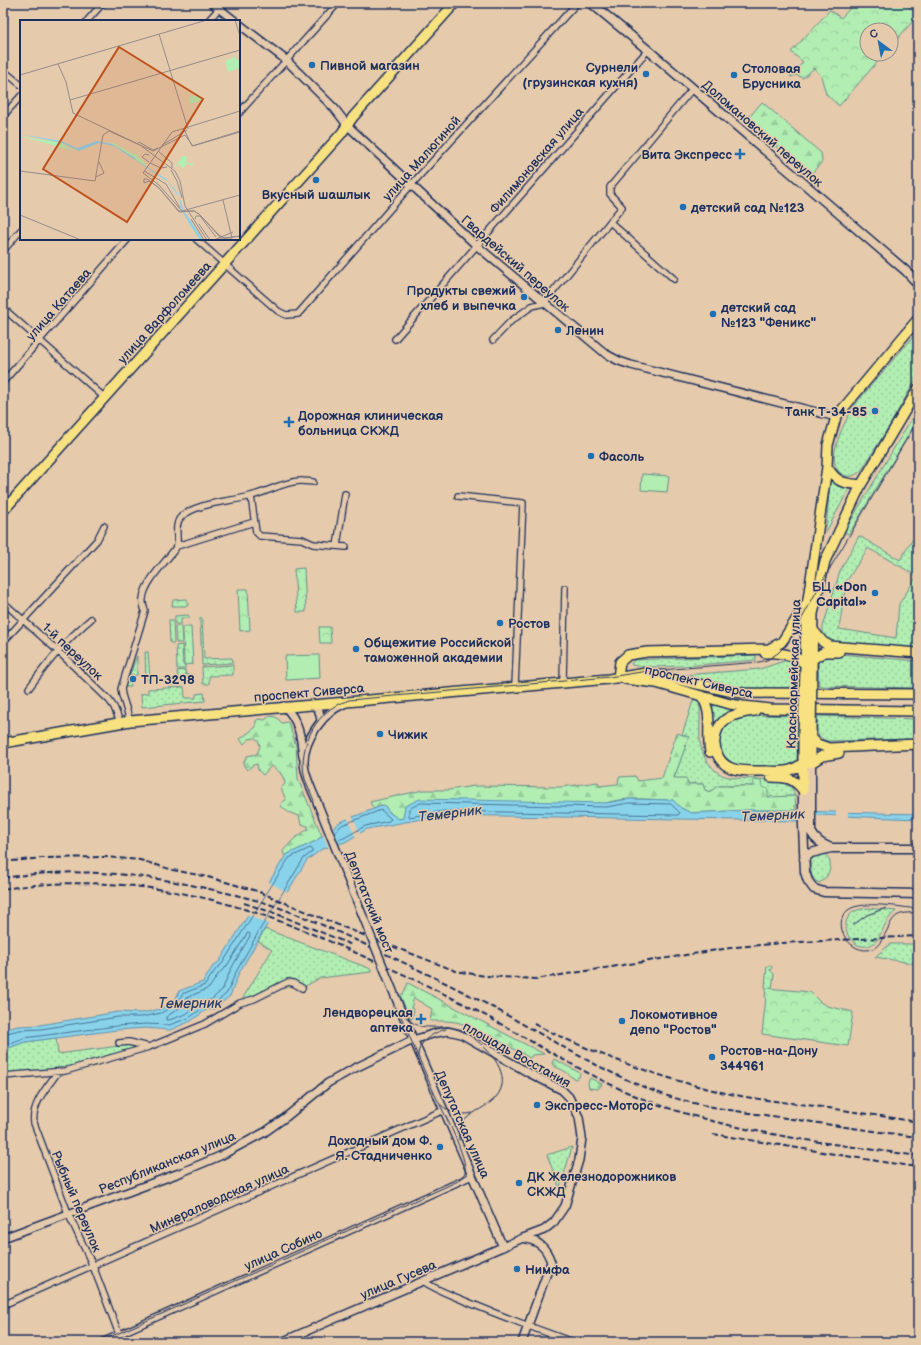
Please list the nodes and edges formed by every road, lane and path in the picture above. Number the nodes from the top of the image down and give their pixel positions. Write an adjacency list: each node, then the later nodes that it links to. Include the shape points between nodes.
1 (103, 3): 8 (street)
2 (212, 3): 7 (street)
3 (338, 3): 13 (street)
4 (455, 3): 20 (main road, улица Варфоломеева, via 353,117)
5 (577, 3): 21 (street, улица Малюгиной)
6 (591, 3): 12 (main road, Доломановский переулок)
7 (221, 6): 9 (street); 10 (street)
8 (88, 20)
9 (209, 20)
10 (234, 20)
11 (240, 25): 13 (street, Гвардейский переулок)
12 (648, 50): 16 (main road, Доломановский переулок); 26 (street, Филимоновская улица)
13 (286, 60): 18 (street); 20 (street, Гвардейский переулок, via 335,109)
14 (3, 70): 15 (street)
15 (20, 85)
16 (693, 88): 22 (street, via 610,187 610,194 622,207); 30 (main road, Доломановский переулок)
17 (20, 97): 19 (street)
18 (240, 112)
19 (3, 116)
20 (348, 126): 21 (street, Гвардейский переулок); 28 (main road, улица Варфоломеева)
21 (411, 186): 26 (street, Гвардейский переулок); 28 (street, улица Малюгиной, via 298,314 286,315 278,311)
22 (610, 222): 29 (street); 31 (street)
23 (20, 231): 27 (street)
24 (127, 240): 37 (street, улица Катаева)
25 (197, 240): 28 (street)
26 (476, 245): 31 (street, Гвардейский переулок); 35 (street, Филимоновская улица)
27 (3, 251)
28 (224, 264): 40 (main road, улица Варфоломеева)
29 (674, 279)
30 (918, 284)
31 (544, 303): 36 (street, via 532,306); 41 (street, Гвардейский переулок, via 606,354 619,361)
32 (3, 308): 37 (street)
33 (918, 319): 34 (main road)
34 (914, 328): 41 (main road)
35 (395, 339)
36 (493, 340)
37 (40, 341): 38 (street, улица Катаева); 40 (street)
38 (3, 382)
39 (918, 389): 44 (main road, Красноармейская улица)
40 (105, 398): 48 (main road, улица Варфоломеева)
41 (836, 417): 42 (main road, Красноармейская улица, via 828,445)
42 (827, 467): 44 (main road, via 834,478 845,483); 55 (main road, Красноармейская улица)
43 (313, 482): 46 (street, via 296,482)
44 (861, 485): 59 (main road, Красноармейская улица, via 824,561)
45 (345, 494): 52 (street)
46 (251, 496): 49 (street); 51 (street, via 201,507 186,513 177,524)
47 (458, 496): 68 (street, via 523,503)
48 (3, 511)
49 (254, 522): 51 (street); 52 (street, via 256,533 260,536 302,539 313,544)
50 (104, 526): 58 (street, via 97,540)
51 (177, 546): 77 (street, via 153,576 144,592 146,611 121,691)
52 (337, 546): 53 (street)
53 (346, 547)
54 (565, 588): 67 (street)
55 (808, 601): 62 (main road, via 782,642 769,649); 65 (main road, Красноармейская улица, via 806,613)
56 (3, 602): 58 (street, 1-й переулок)
57 (91, 619): 61 (street)
58 (24, 620): 60 (street); 61 (street, 1-й переулок)
59 (813, 630): 63 (main road, via 830,646); 65 (main road, Красноармейская улица)
60 (3, 642)
61 (59, 652): 69 (street); 79 (street, 1-й переулок, via 109,700)
62 (638, 653): 65 (main road, via 778,653 793,656); 66 (main road, via 628,654 622,658 618,666)
63 (918, 653)
64 (918, 658): 65 (main road, via 832,651 824,652)
65 (809, 666): 80 (main road, Красноармейская улица, bridge)
66 (618, 678): 67 (main road, проспект Сиверса); 70 (main road, проспект Сиверса, via 646,673 744,693); 71 (main road, проспект Сиверса, via 656,683)
67 (563, 682): 68 (main road, проспект Сиверса)
68 (515, 686): 72 (main road, проспект Сиверса)
69 (29, 688)
70 (918, 694)
71 (701, 696): 75 (main road, проспект Сиверса, via 730,704); 86 (main road, via 708,708 710,751 720,767 740,776 790,779 796,782)
72 (349, 702): 73 (main road, проспект Сиверса); 78 (street, via 336,707)
73 (312, 704): 74 (main road, проспект Сиверса); 78 (street, via 319,711)
74 (284, 706): 77 (main road, проспект Сиверса); 84 (street, via 292,713 297,724)
75 (770, 709): 76 (main road, проспект Сиверса); 85 (main road, via 739,713 727,718 716,732 717,756 724,764 739,770 780,772)
76 (918, 711)
77 (130, 720): 79 (main road, проспект Сиверса)
78 (321, 720): 84 (street, via 309,741)
79 (120, 722): 81 (main road, проспект Сиверса)
80 (808, 734): 82 (main road, via 817,744 829,748); 85 (main road, Красноармейская улица)
81 (3, 743)
82 (918, 744)
83 (918, 750): 85 (main road, via 830,754)
84 (304, 762): 93 (street, Депутатский мост, bridge, via 307,778)
85 (807, 763): 86 (main road, Красноармейская улица)
86 (805, 794): 87 (main road, Красноармейская улица)
87 (806, 826): 88 (main road, via 815,840); 90 (main road, Красноармейская улица)
88 (831, 848): 89 (main road); 90 (main road, via 811,853)
89 (918, 848)
90 (804, 859): 91 (main road, Красноармейская улица, via 805,872 814,889 824,892)
91 (918, 894)
92 (302, 988): 96 (street, via 293,983 282,984 254,999 240,1003 205,1024)
93 (401, 1011): 94 (street, Депутатская улица)
94 (413, 1040): 99 (street, Депутатская улица); 101 (street, площадь Восстания, via 444,1032 461,1034 566,1093 579,1117 582,1138 579,1160); 102 (street, Республиканская улица, via 336,1078 281,1121 242,1146 182,1172)
95 (119, 1043): 96 (street, via 129,1042)
96 (149, 1047): 97 (street)
97 (58, 1072): 98 (street); 102 (street, Рыбный переулок, via 39,1099 33,1117)
98 (3, 1076)
99 (444, 1110): 100 (street, Депутатская улица); 106 (street, Минераловодская улица)
100 (472, 1176): 105 (street, Депутатская улица); 110 (street, улица Собино)
101 (565, 1206): 104 (street, улица Гусева, via 554,1222 544,1230)
102 (68, 1213): 103 (street, Республиканская улица); 106 (street, Рыбный переулок)
103 (3, 1238)
104 (523, 1238): 105 (street, улица Гусева); 109 (street, via 533,1240 543,1247 551,1262)
105 (503, 1246): 107 (street, улица Гусева)
106 (93, 1266): 108 (street, Минераловодская улица); 110 (street, Рыбный переулок)
107 (423, 1281): 109 (street, via 434,1288); 113 (street, улица Гусева)
108 (3, 1305)
109 (528, 1326): 114 (street); 115 (street)
110 (119, 1335): 111 (street, улица Собино); 112 (street, Рыбный переулок)
111 (102, 1342)
112 (122, 1342)
113 (281, 1342)
114 (522, 1342)
115 (573, 1342)

